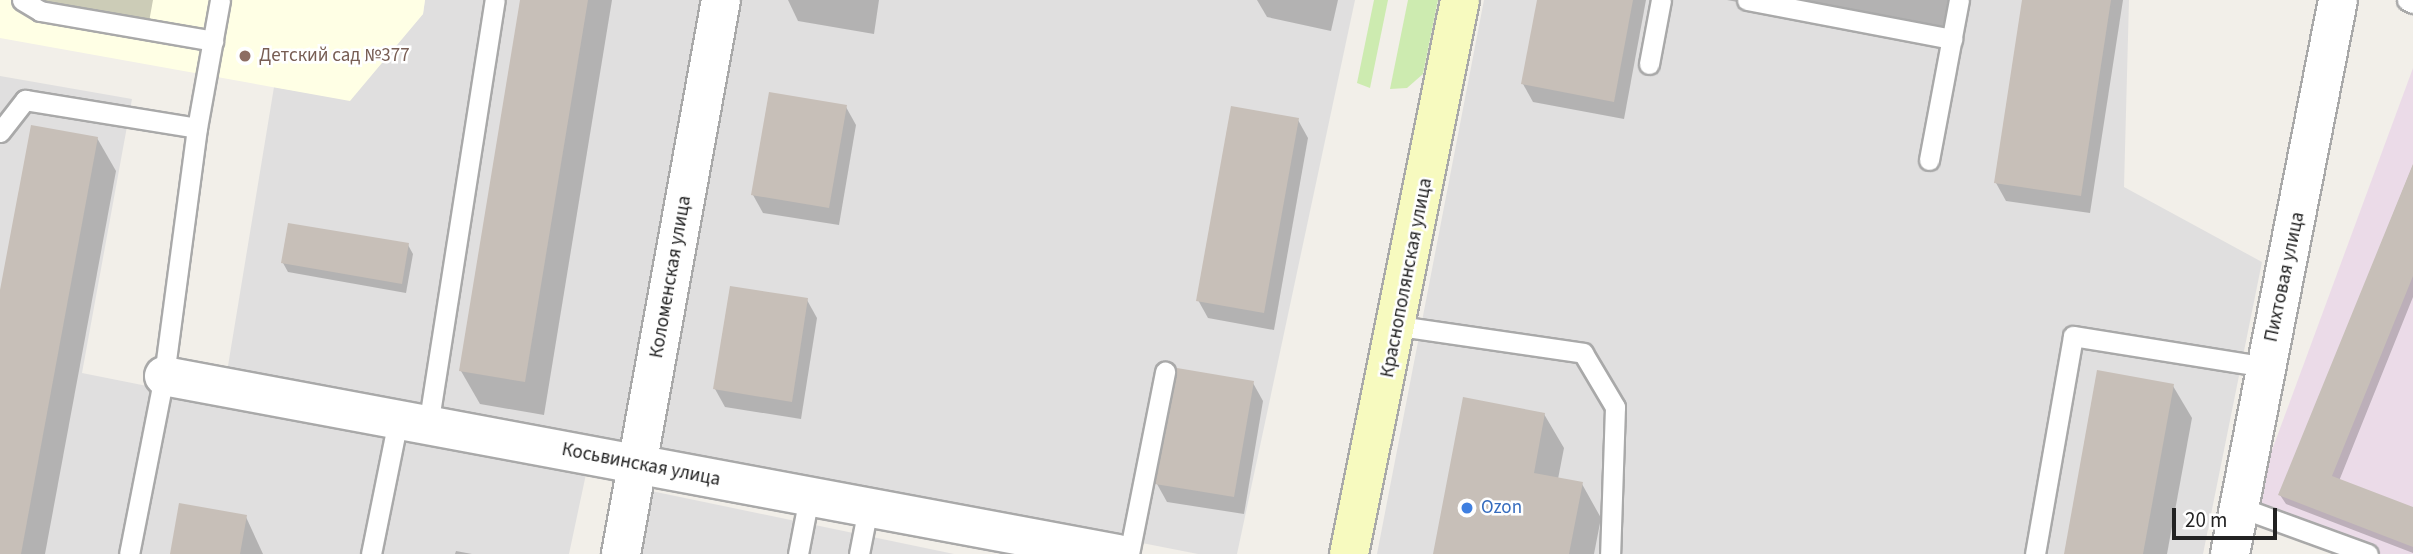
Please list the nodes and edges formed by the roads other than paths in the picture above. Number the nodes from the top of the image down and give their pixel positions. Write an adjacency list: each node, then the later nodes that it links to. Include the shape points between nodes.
1 (22, 0): 13 (lane, via 40,11)
2 (220, 0): 13 (lane)
3 (495, 0): 22 (lane)
4 (721, 0): 23 (street, Коломенская улица)
5 (1460, 0): 18 (main road, Краснополянская улица)
6 (1661, 0): 14 (lane)
7 (1747, 0): 12 (lane)
8 (1959, 0): 12 (lane)
9 (2339, 0): 19 (street, Пихтовая улица)
10 (2407, 0): 11 (lane)
11 (2413, 3)
12 (1952, 39): 17 (lane)
13 (212, 41): 15 (lane)
14 (1649, 64)
15 (197, 128): 16 (lane, via 25,100); 21 (lane)
16 (0, 132)
17 (1929, 160)
18 (1399, 327): 34 (main road, Краснополянская улица); 35 (lane, via 1583,354 1615,407)
19 (2267, 367): 25 (street, Пихтовая улица); 36 (lane, via 2073,336)
20 (1165, 372): 33 (lane)
21 (164, 376): 22 (street, Косьвинская улица); 27 (lane)
22 (413, 423): 23 (street, Косьвинская улица); 28 (lane)
23 (637, 464): 24 (street, Косьвинская улица); 29 (street, Коломенская улица)
24 (809, 497): 26 (street, Косьвинская улица); 30 (lane)
25 (2239, 507): 37 (street, Пихтовая улица); 38 (lane)
26 (868, 508): 31 (lane); 32 (street, Косьвинская улица)
27 (129, 554)
28 (371, 554)
29 (621, 554)
30 (798, 554)
31 (859, 554)
32 (1118, 554)
33 (1129, 554)
34 (1349, 554)
35 (1610, 554)
36 (2035, 554)
37 (2230, 554)
38 (2368, 554)

